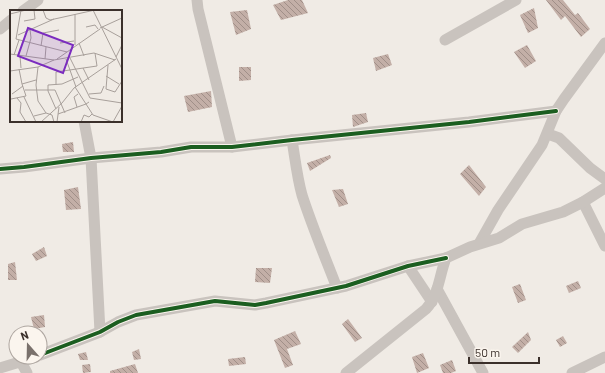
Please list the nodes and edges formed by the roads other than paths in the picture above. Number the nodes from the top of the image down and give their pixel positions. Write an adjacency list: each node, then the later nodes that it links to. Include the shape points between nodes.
1 (197, 0): 13 (street)
2 (516, 0): 7 (street)
3 (37, 5): 4 (street)
4 (25, 10)
5 (10, 21): 6 (street)
6 (0, 29)
7 (445, 40)
8 (605, 43): 9 (street)
9 (556, 111): 11 (street); 12 (street)
10 (84, 122): 14 (street)
11 (548, 134): 16 (street, via 559,138); 19 (street)
12 (292, 140): 13 (street); 23 (street, via 302,193)
13 (232, 147): 14 (street, via 191,147)
14 (91, 158): 15 (street, via 24,167); 26 (street)
15 (3, 167)
16 (605, 179)
17 (605, 188): 18 (street)
18 (583, 202): 19 (street, via 563,212 522,224 499,238); 20 (street)
19 (480, 242): 21 (street)
20 (605, 246)
21 (446, 258): 22 (street); 24 (street)
22 (408, 266): 23 (street); 25 (street)
23 (337, 288): 26 (street, via 254,305 215,301 152,312 136,315)
24 (437, 289): 25 (street); 32 (street)
25 (432, 302): 31 (street, via 426,310)
26 (100, 332): 27 (street)
27 (48, 352)
28 (605, 357): 33 (street)
29 (10, 365): 30 (street)
30 (0, 368)
31 (346, 373)
32 (483, 373)
33 (572, 373)

